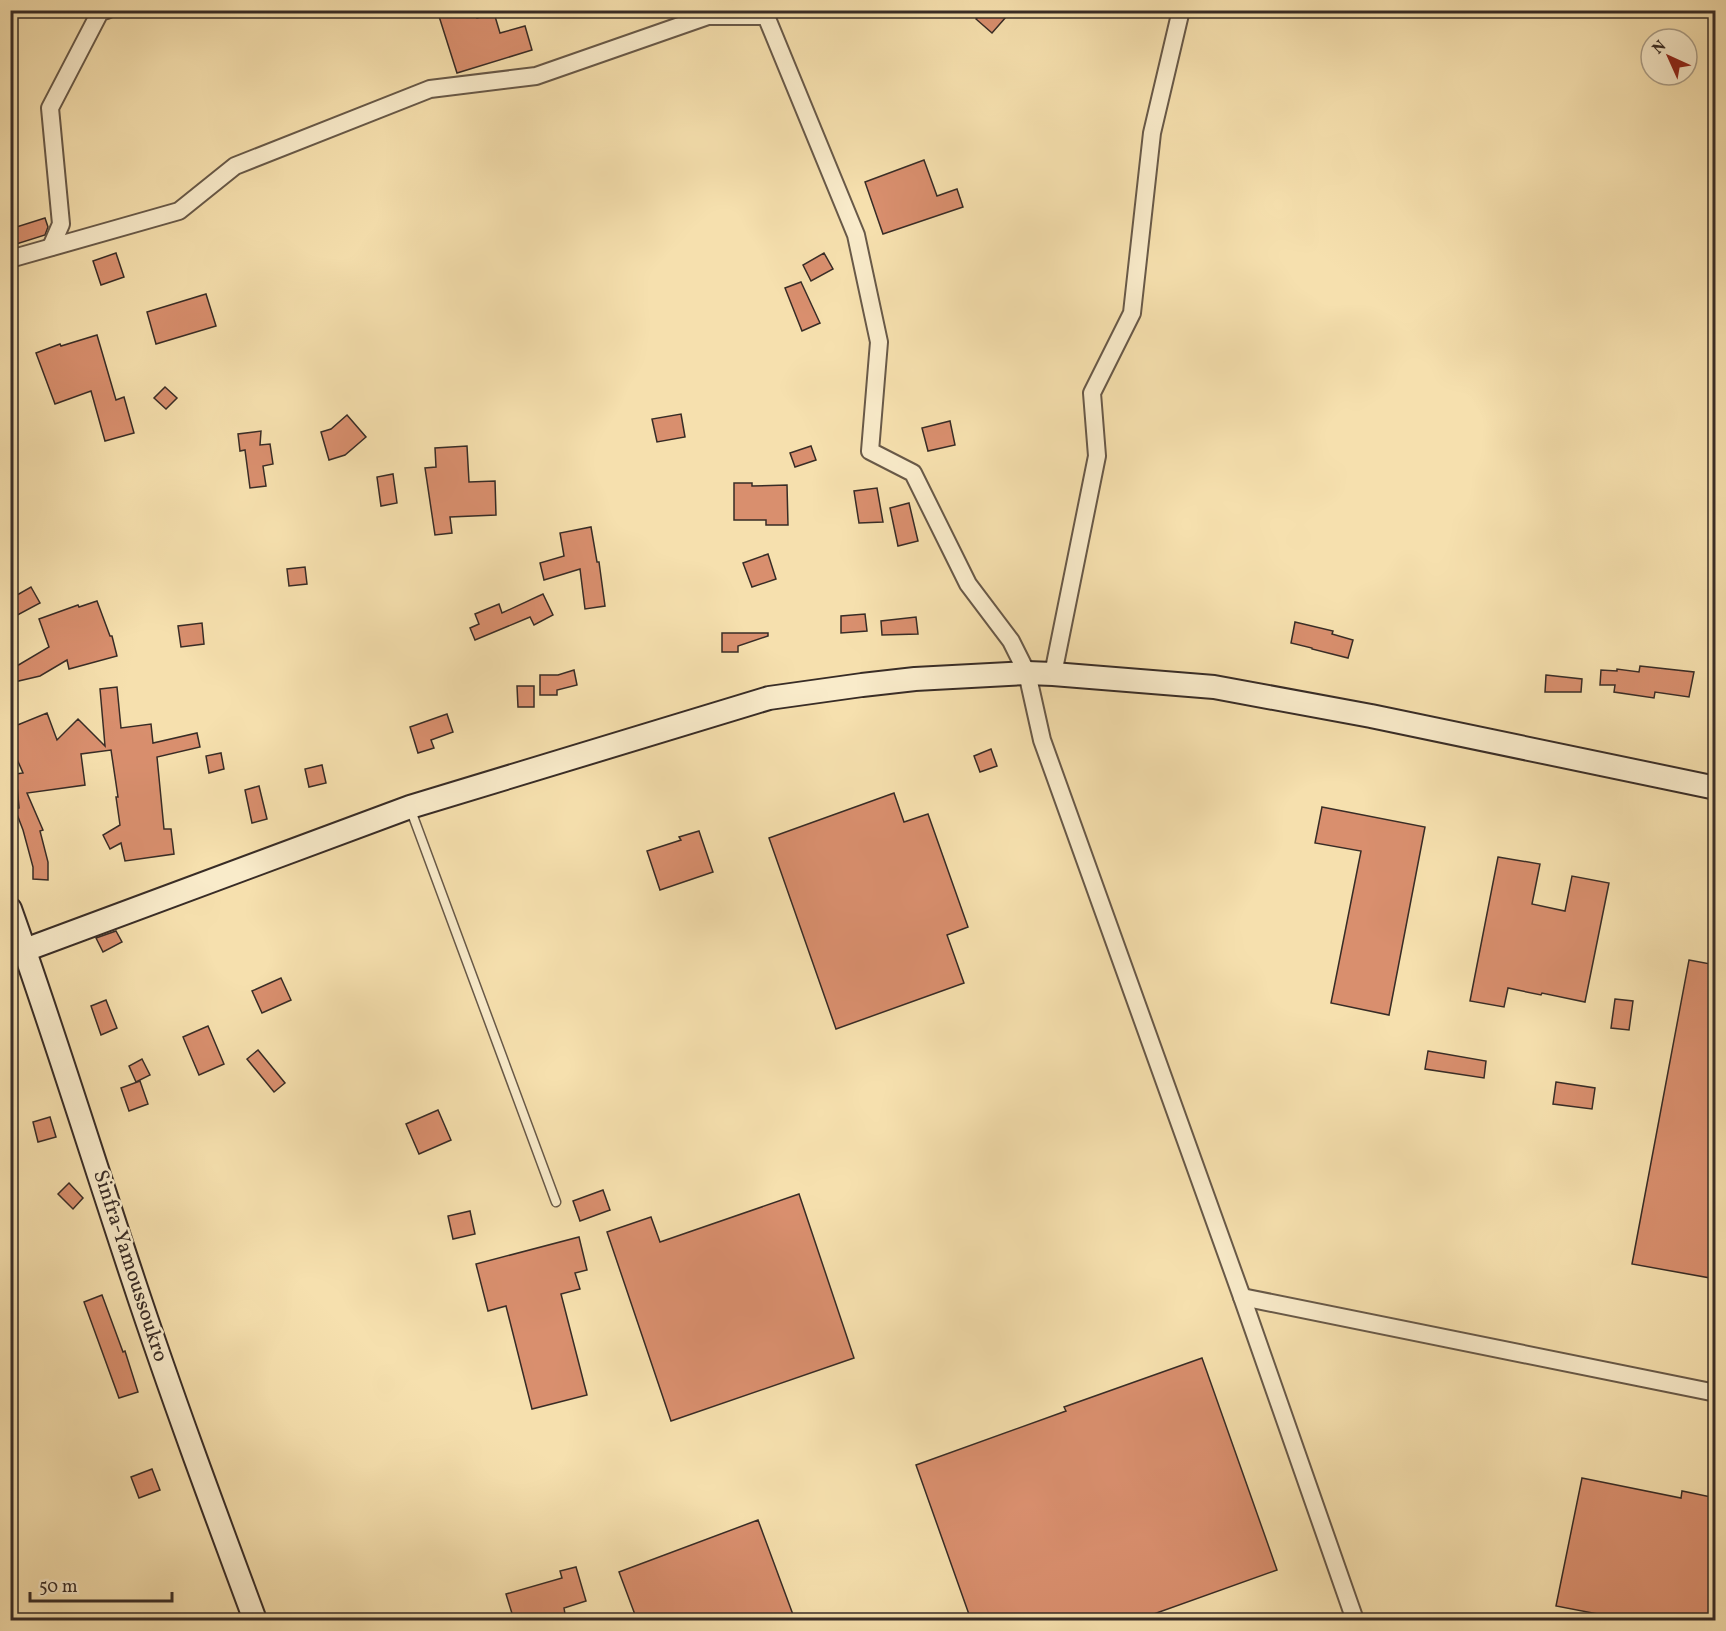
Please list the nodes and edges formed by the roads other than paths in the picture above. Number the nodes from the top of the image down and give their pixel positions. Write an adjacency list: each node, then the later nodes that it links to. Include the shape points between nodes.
1 (107, 10): 4 (street, via 100,12 50,108 61,224)
2 (1181, 10): 7 (street, via 1152,133 1131,313 1092,393 1097,456)
3 (765, 13): 4 (street, via 708,16 536,76 430,89 235,166 179,211); 6 (street, via 856,235 879,342 870,451 913,473 968,584 1011,641)
4 (51, 247): 5 (street)
5 (10, 259)
6 (1027, 674): 7 (street); 9 (street, via 915,679 769,698); 13 (street, via 1042,740)
7 (1053, 674): 8 (street, via 1214,687)
8 (1716, 788)
9 (410, 807): 11 (street); 12 (lane)
10 (10, 909): 11 (street, Sinfra-Yamoussoukro)
11 (25, 950): 15 (street, Sinfra-Yamoussoukro, via 133,1279)
12 (556, 1202)
13 (1242, 1297): 14 (street); 16 (street)
14 (1716, 1393)
15 (255, 1620)
16 (1355, 1620)

